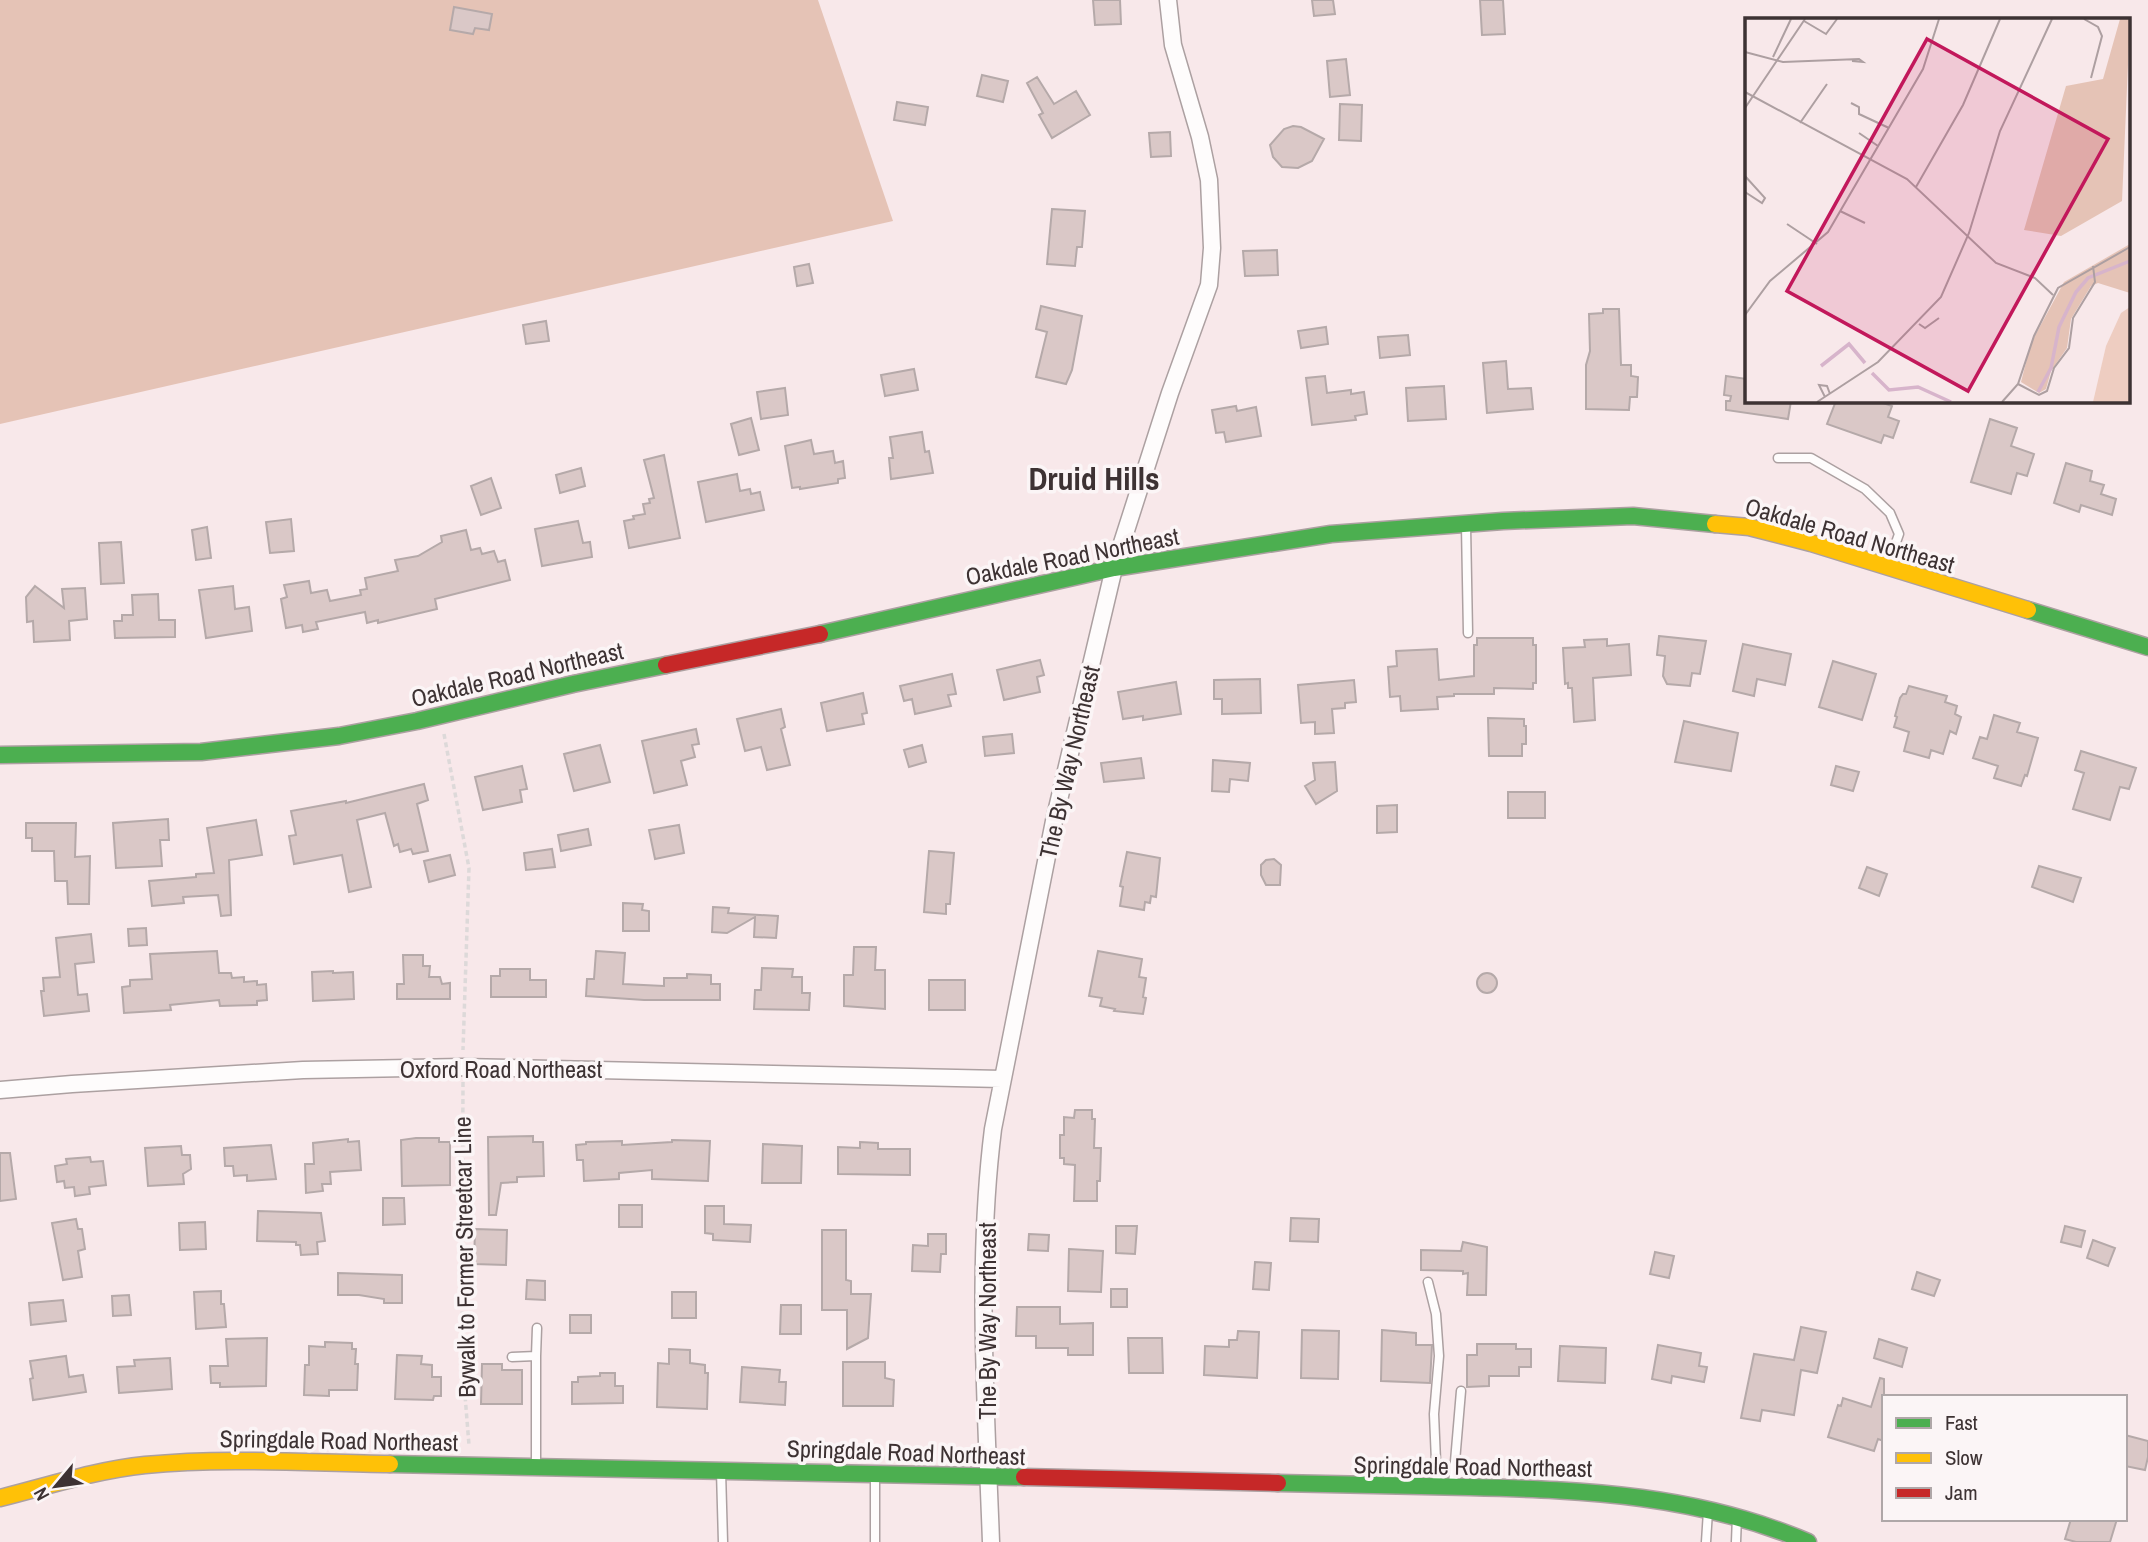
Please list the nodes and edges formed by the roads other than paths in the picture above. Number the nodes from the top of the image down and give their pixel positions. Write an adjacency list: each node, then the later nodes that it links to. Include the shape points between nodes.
1 (1168, 0): 5 (street, The By Way Northeast, via 1177,65 1208,170 1211,265 1203,304)
2 (1778, 458): 4 (lane, via 1811,458 1865,489 1890,513 1899,534)
3 (1466, 523): 4 (street, Oakdale Road Northeast, via 1633,516 1694,520 1749,527); 5 (street, Oakdale Road Northeast, via 1320,536); 6 (lane)
4 (1887, 567): 7 (street, Oakdale Road Northeast)
5 (1114, 568): 8 (street, Oakdale Road Northeast, via 339,736 201,752); 9 (street, The By Way Northeast, via 1057,808)
6 (1468, 632)
7 (2148, 647)
8 (0, 755)
9 (1002, 1079): 10 (street, Oxford Road Northeast, via 463,1068 303,1070); 19 (street, The By Way Northeast, via 988,1170 986,1218)
10 (0, 1090)
11 (1428, 1282): 20 (lane, via 1436,1314 1439,1356 1434,1413)
12 (537, 1328): 13 (lane)
13 (536, 1356): 14 (lane); 16 (lane)
14 (512, 1357)
15 (1461, 1391): 20 (lane)
16 (536, 1466): 17 (street, Springdale Road Northeast); 21 (street, Springdale Road Northeast, via 187,1462 96,1473)
17 (721, 1470): 18 (street, Springdale Road Northeast); 24 (lane)
18 (875, 1474): 19 (street, Springdale Road Northeast); 25 (lane)
19 (989, 1477): 20 (street, Springdale Road Northeast); 26 (street, The By Way Northeast)
20 (1445, 1488): 22 (street, Springdale Road Northeast, via 1615,1492)
21 (0, 1498)
22 (1708, 1508): 23 (street, Springdale Road Northeast); 27 (lane)
23 (1737, 1516): 28 (lane); 29 (street, Springdale Road Northeast)
24 (723, 1542)
25 (875, 1542)
26 (991, 1542)
27 (1706, 1542)
28 (1736, 1542)
29 (1808, 1542)

